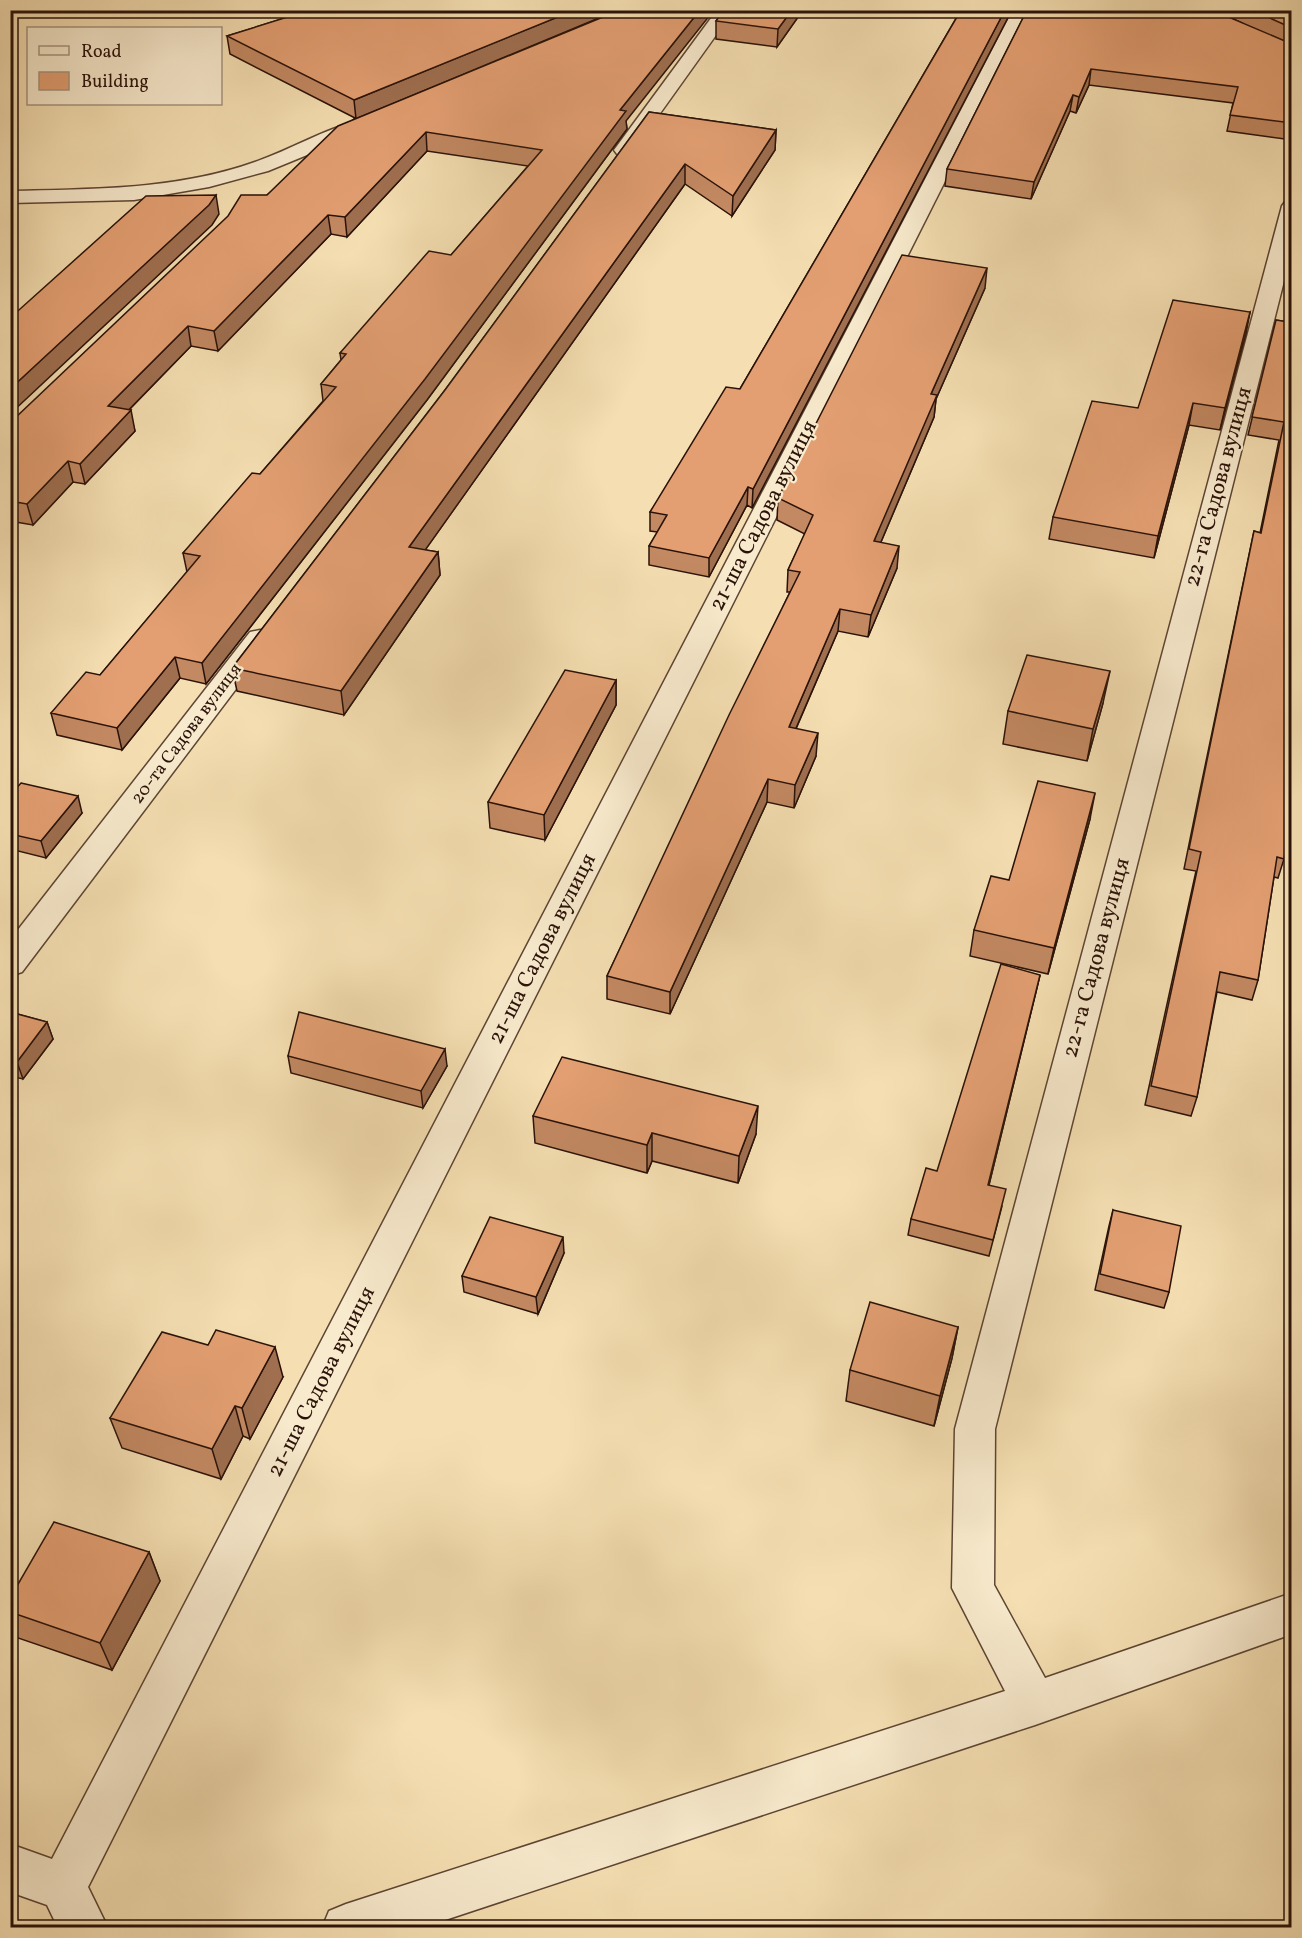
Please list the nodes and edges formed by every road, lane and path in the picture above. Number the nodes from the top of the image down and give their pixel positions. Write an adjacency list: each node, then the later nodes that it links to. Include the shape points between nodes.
1 (726, 10): 4 (street)
2 (1022, 10): 14 (street, 21-ша Садова вулиця)
3 (381, 118): 5 (street)
4 (613, 165)
5 (261, 167): 6 (street); 7 (street, via 134,194)
6 (244, 194)
7 (10, 197)
8 (1292, 206): 12 (street, 22-га Садова вулиця, via 975,1430 973,1588)
9 (271, 624): 10 (street, 20-та Садова вулиця)
10 (10, 964)
11 (1292, 1613): 12 (street)
12 (1035, 1703): 16 (street)
13 (10, 1868): 14 (street)
14 (63, 1887): 15 (street)
15 (84, 1928)
16 (346, 1928)

